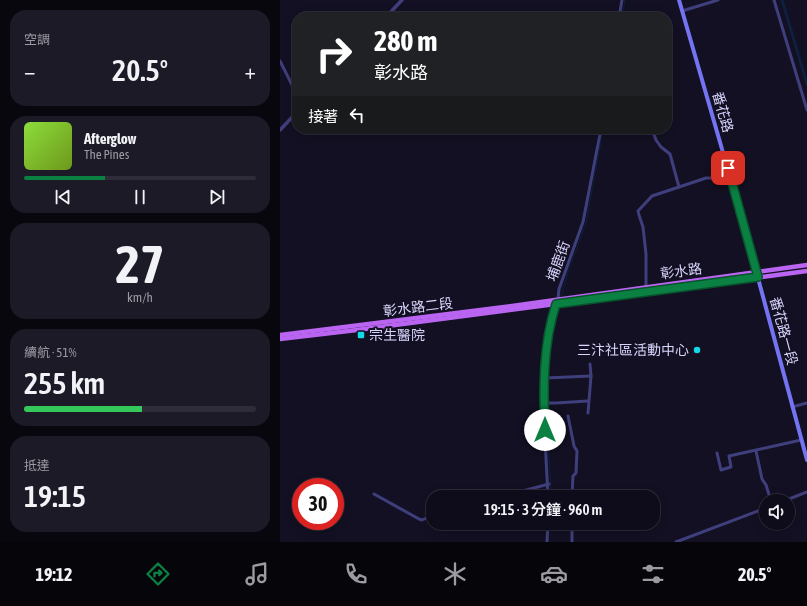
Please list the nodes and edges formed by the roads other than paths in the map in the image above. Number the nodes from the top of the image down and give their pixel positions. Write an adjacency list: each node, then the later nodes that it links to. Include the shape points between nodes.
1 (402, 0): 7 (street)
2 (622, 0): 8 (street)
3 (679, 0): 6 (main road, 番花路)
4 (718, 0): 6 (street)
5 (774, 0): 11 (street)
6 (682, 11): 16 (main road, 番花路)
7 (391, 12)
8 (620, 12)
9 (280, 61): 10 (street)
10 (292, 85)
11 (807, 110)
12 (292, 117): 13 (street)
13 (280, 130)
14 (600, 134): 23 (street, 埔鹿街, via 583,222)
15 (654, 134): 17 (street, via 660,147 670,154)
16 (732, 182): 17 (street, via 706,178); 20 (main road, 番花路)
17 (679, 187): 22 (street, via 652,196 638,211 646,254)
18 (807, 265): 20 (main road, 彰水路)
19 (807, 271): 21 (main road, 彰水路)
20 (757, 272): 21 (main road, 番花路); 22 (main road, 彰水路)
21 (758, 277): 23 (main road, 彰水路); 33 (main road, 番花路一段)
22 (646, 287): 23 (main road, 彰水路)
23 (557, 301): 24 (main road, 彰水路二段); 29 (street, 埔鹿街, via 548,338)
24 (357, 328): 25 (main road, 彰水路二段); 26 (main road, 彰水路二段)
25 (280, 335)
26 (280, 339)
27 (590, 364): 28 (street)
28 (591, 376): 29 (street); 30 (street)
29 (545, 378): 31 (street, 埔鹿街)
30 (588, 401): 31 (street); 34 (street)
31 (545, 403): 40 (street, 埔鹿街)
32 (807, 403): 33 (street)
33 (792, 407): 36 (main road, 番花路一段)
34 (588, 413)
35 (568, 416): 43 (street, via 577,451)
36 (801, 440): 37 (street); 39 (main road, 番花路一段)
37 (756, 451): 38 (street, via 729,456 732,467 721,470); 46 (street)
38 (717, 453)
39 (807, 460)
40 (549, 484): 41 (street); 42 (street, 埔鹿街)
41 (526, 490)
42 (549, 490)
43 (573, 490)
44 (807, 492): 47 (street)
45 (374, 494): 49 (street, via 419,519)
46 (768, 494)
47 (795, 497)
48 (759, 511): 54 (street)
49 (426, 518)
50 (548, 530): 52 (street)
51 (572, 530): 53 (street)
52 (547, 542)
53 (572, 542)
54 (676, 542)

